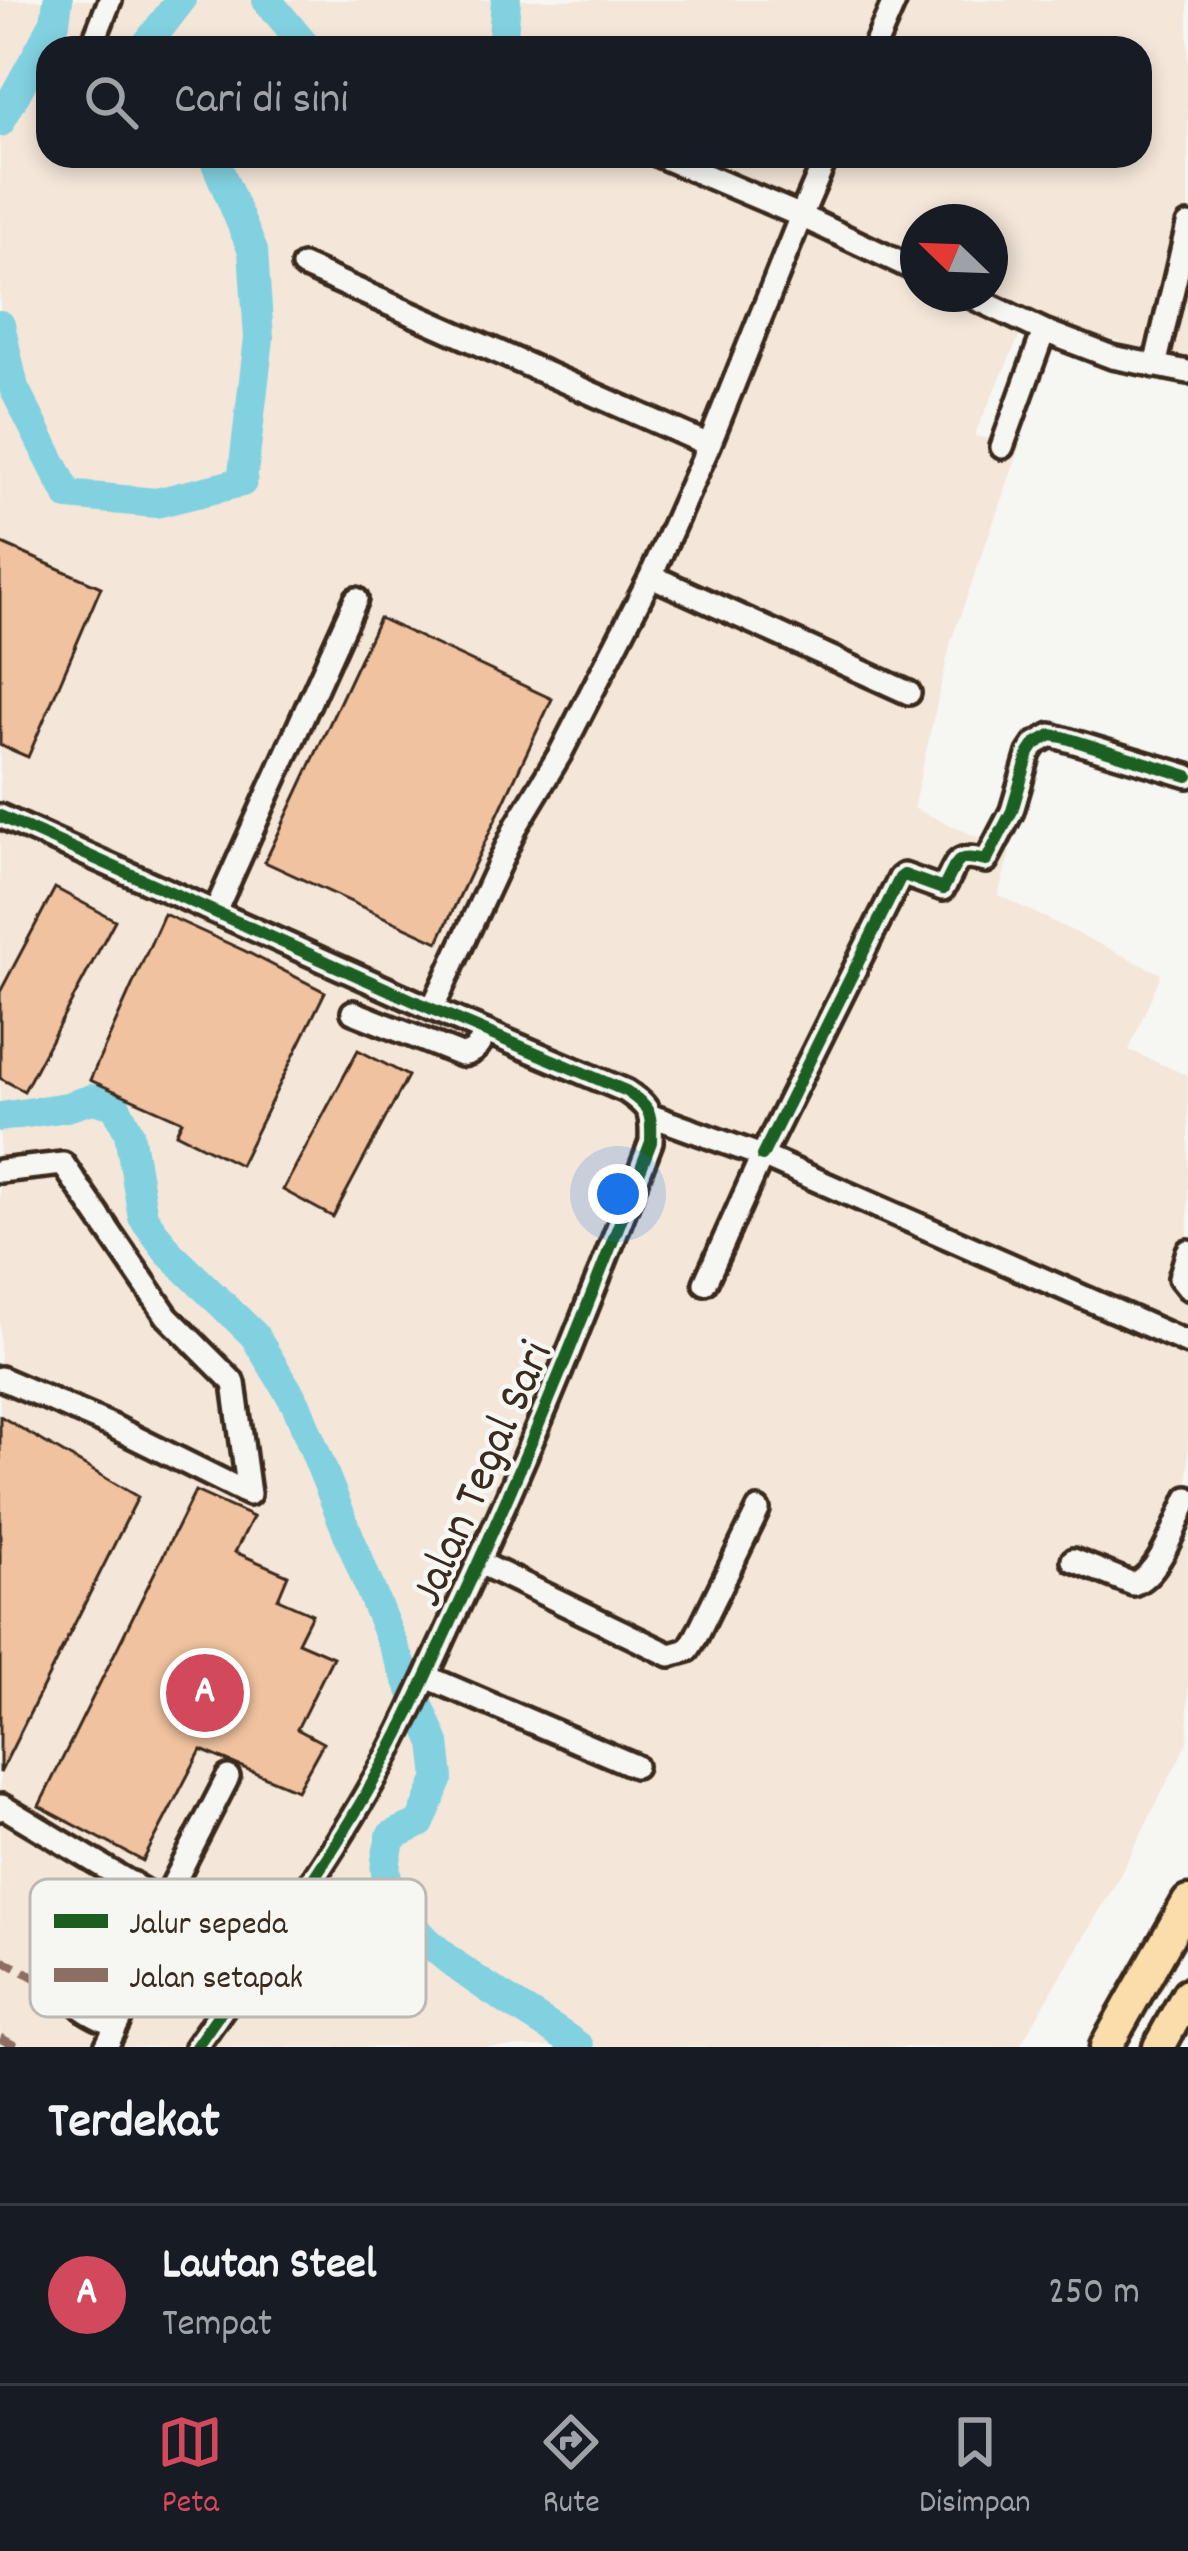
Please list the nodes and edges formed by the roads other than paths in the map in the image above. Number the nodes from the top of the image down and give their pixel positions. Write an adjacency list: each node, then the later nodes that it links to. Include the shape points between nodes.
1 (110, 0): 3 (street)
2 (895, 0): 4 (street)
3 (96, 36)
4 (879, 36)
5 (688, 168): 7 (street)
6 (822, 168): 7 (street)
7 (801, 216): 9 (street); 15 (street)
8 (1188, 224): 13 (street)
9 (900, 263)
10 (303, 266): 15 (street)
11 (1004, 312): 12 (street)
12 (1044, 331): 13 (street); 16 (street)
13 (1155, 366): 14 (street)
14 (1188, 371)
15 (709, 446): 17 (street)
16 (1002, 447)
17 (651, 576): 19 (street); 23 (street, via 517,825)
18 (356, 598): 22 (street)
19 (909, 693)
20 (1188, 776): 27 (street, via 1063,736 1035,744 986,861 960,859 943,889 899,878)
21 (0, 816): 22 (street)
22 (215, 912): 23 (street)
23 (432, 1009): 25 (street)
24 (353, 1012): 25 (street, via 460,1055)
25 (486, 1032): 26 (street, via 626,1091)
26 (652, 1116): 27 (street); 37 (street, Jalan Tegal Sari, via 651,1142 572,1349)
27 (762, 1156): 30 (street); 32 (street)
28 (0, 1171): 33 (street, via 63,1164 167,1316 234,1383 249,1494)
29 (1188, 1251): 31 (street, via 1180,1278)
30 (705, 1283)
31 (1188, 1288)
32 (1188, 1342)
33 (0, 1378)
34 (1188, 1498): 36 (street, via 1141,1582)
35 (758, 1510): 37 (street, via 696,1637 688,1650 670,1655)
36 (1072, 1560)
37 (481, 1563): 38 (street, Jalan Tegal Sari)
38 (423, 1683): 39 (street); 44 (street, Jalan Tegal Sari)
39 (635, 1766)
40 (229, 1777): 43 (street)
41 (0, 1810): 42 (street)
42 (125, 1879)
43 (181, 1879)
44 (313, 1879)
45 (1188, 1902): 49 (highway)
46 (1188, 1994): 50 (highway)
47 (217, 2017): 48 (street, Jalan Tegal Sari)
48 (196, 2047)
49 (1106, 2047)
50 (1159, 2047)

